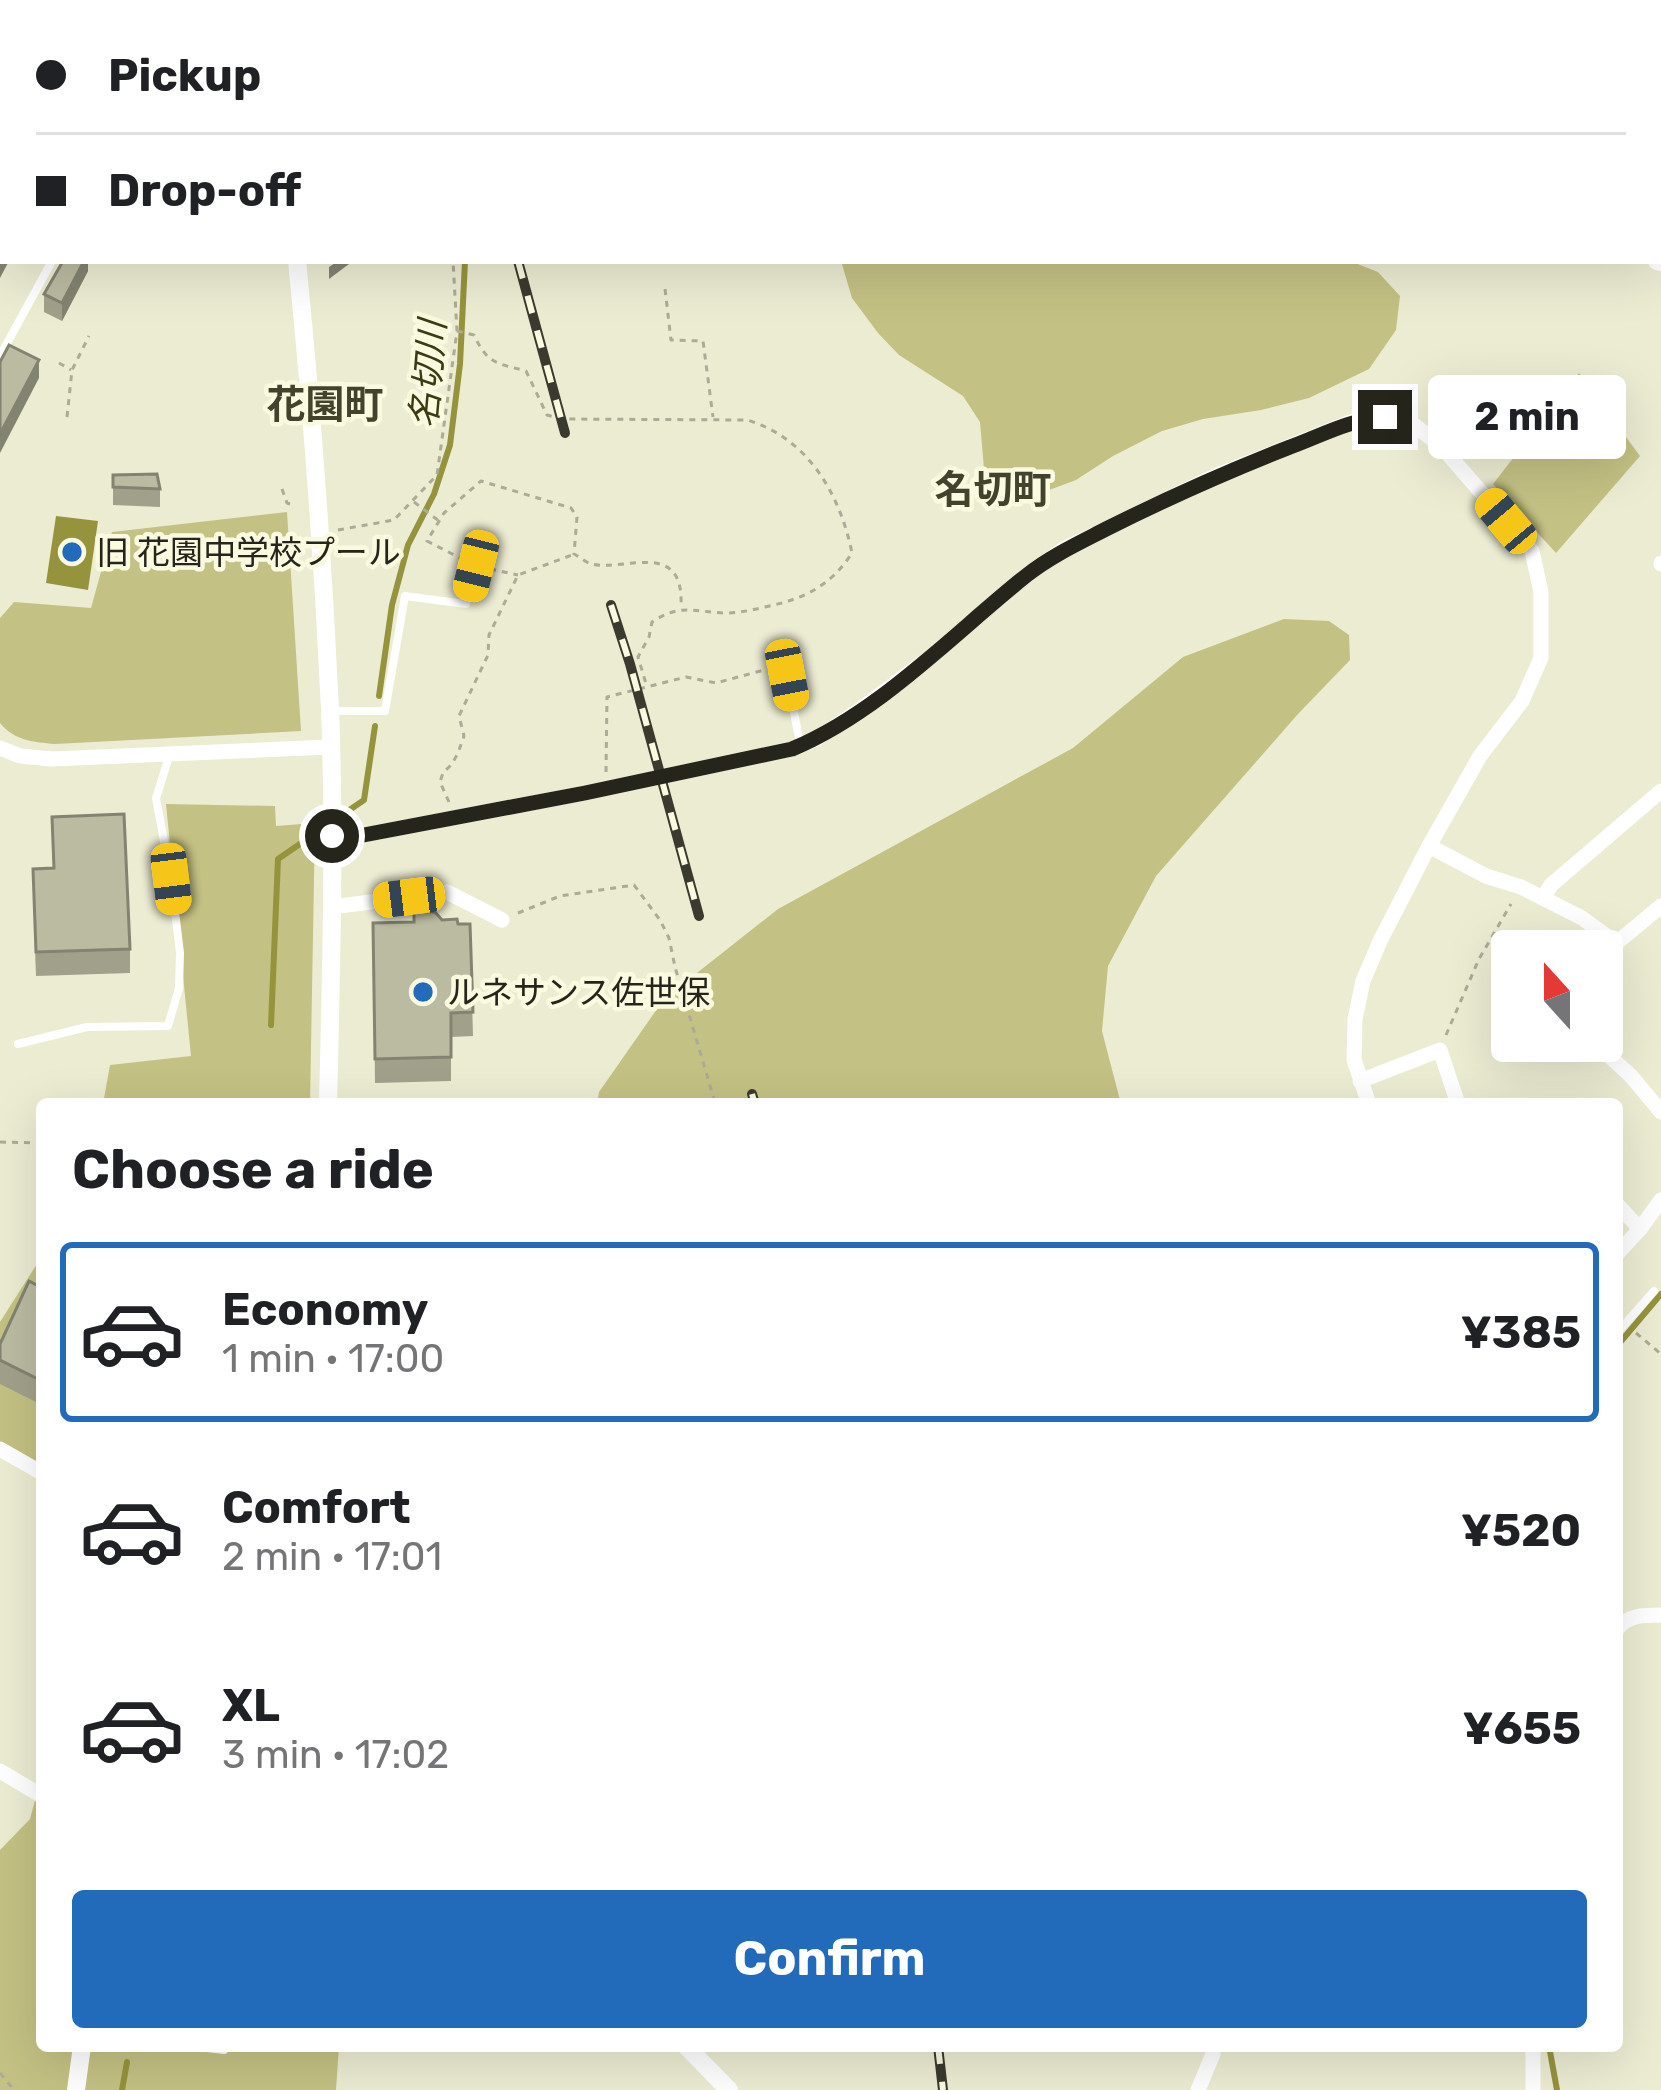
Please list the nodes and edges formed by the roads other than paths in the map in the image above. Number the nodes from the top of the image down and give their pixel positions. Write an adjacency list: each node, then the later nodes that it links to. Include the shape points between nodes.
1 (50, 264): 3 (lane)
2 (297, 264): 6 (street)
3 (0, 356)
4 (476, 566): 6 (lane, via 466,604 405,596 385,711)
5 (787, 675): 7 (lane)
6 (330, 711): 8 (street)
7 (800, 746): 12 (street); 13 (street, via 858,711 1064,550 1215,476 1358,419 1385,417 1409,421 1441,446 1532,551 1541,592 1541,658)
8 (330, 747): 10 (street); 12 (street)
9 (0, 748): 10 (street, via 52,759)
10 (170, 755): 20 (lane, via 156,798 180,952 168,1026 87,1028)
11 (1661, 791): 14 (street)
12 (332, 838): 16 (street)
13 (1429, 846): 14 (street); 22 (street, via 1363,981 1355,1019)
14 (1543, 898): 18 (street)
15 (1661, 906): 19 (street)
16 (332, 907): 17 (street, via 447,892); 23 (street)
17 (502, 920)
18 (1598, 930)
19 (1623, 937)
20 (18, 1044)
21 (1615, 1062): 26 (street)
22 (1360, 1081): 24 (street); 25 (street, via 1440,1050)
23 (328, 1098)
24 (1367, 1098)
25 (1456, 1098)
26 (1661, 1112)
27 (1661, 1200): 29 (street)
28 (1623, 1211): 29 (street)
29 (1640, 1229): 30 (street)
30 (1623, 1247)
31 (1654, 1291): 32 (lane)
32 (1623, 1326)
33 (0, 1450): 34 (street)
34 (36, 1470)
35 (1661, 1615): 36 (street)
36 (1623, 1622)
37 (0, 1772): 38 (street)
38 (36, 1793)
39 (81, 2052): 43 (street)
40 (692, 2052): 44 (street)
41 (1533, 2052): 46 (street)
42 (1213, 2054): 45 (street)
43 (76, 2090)
44 (729, 2090)
45 (1198, 2090)
46 (1533, 2090)

